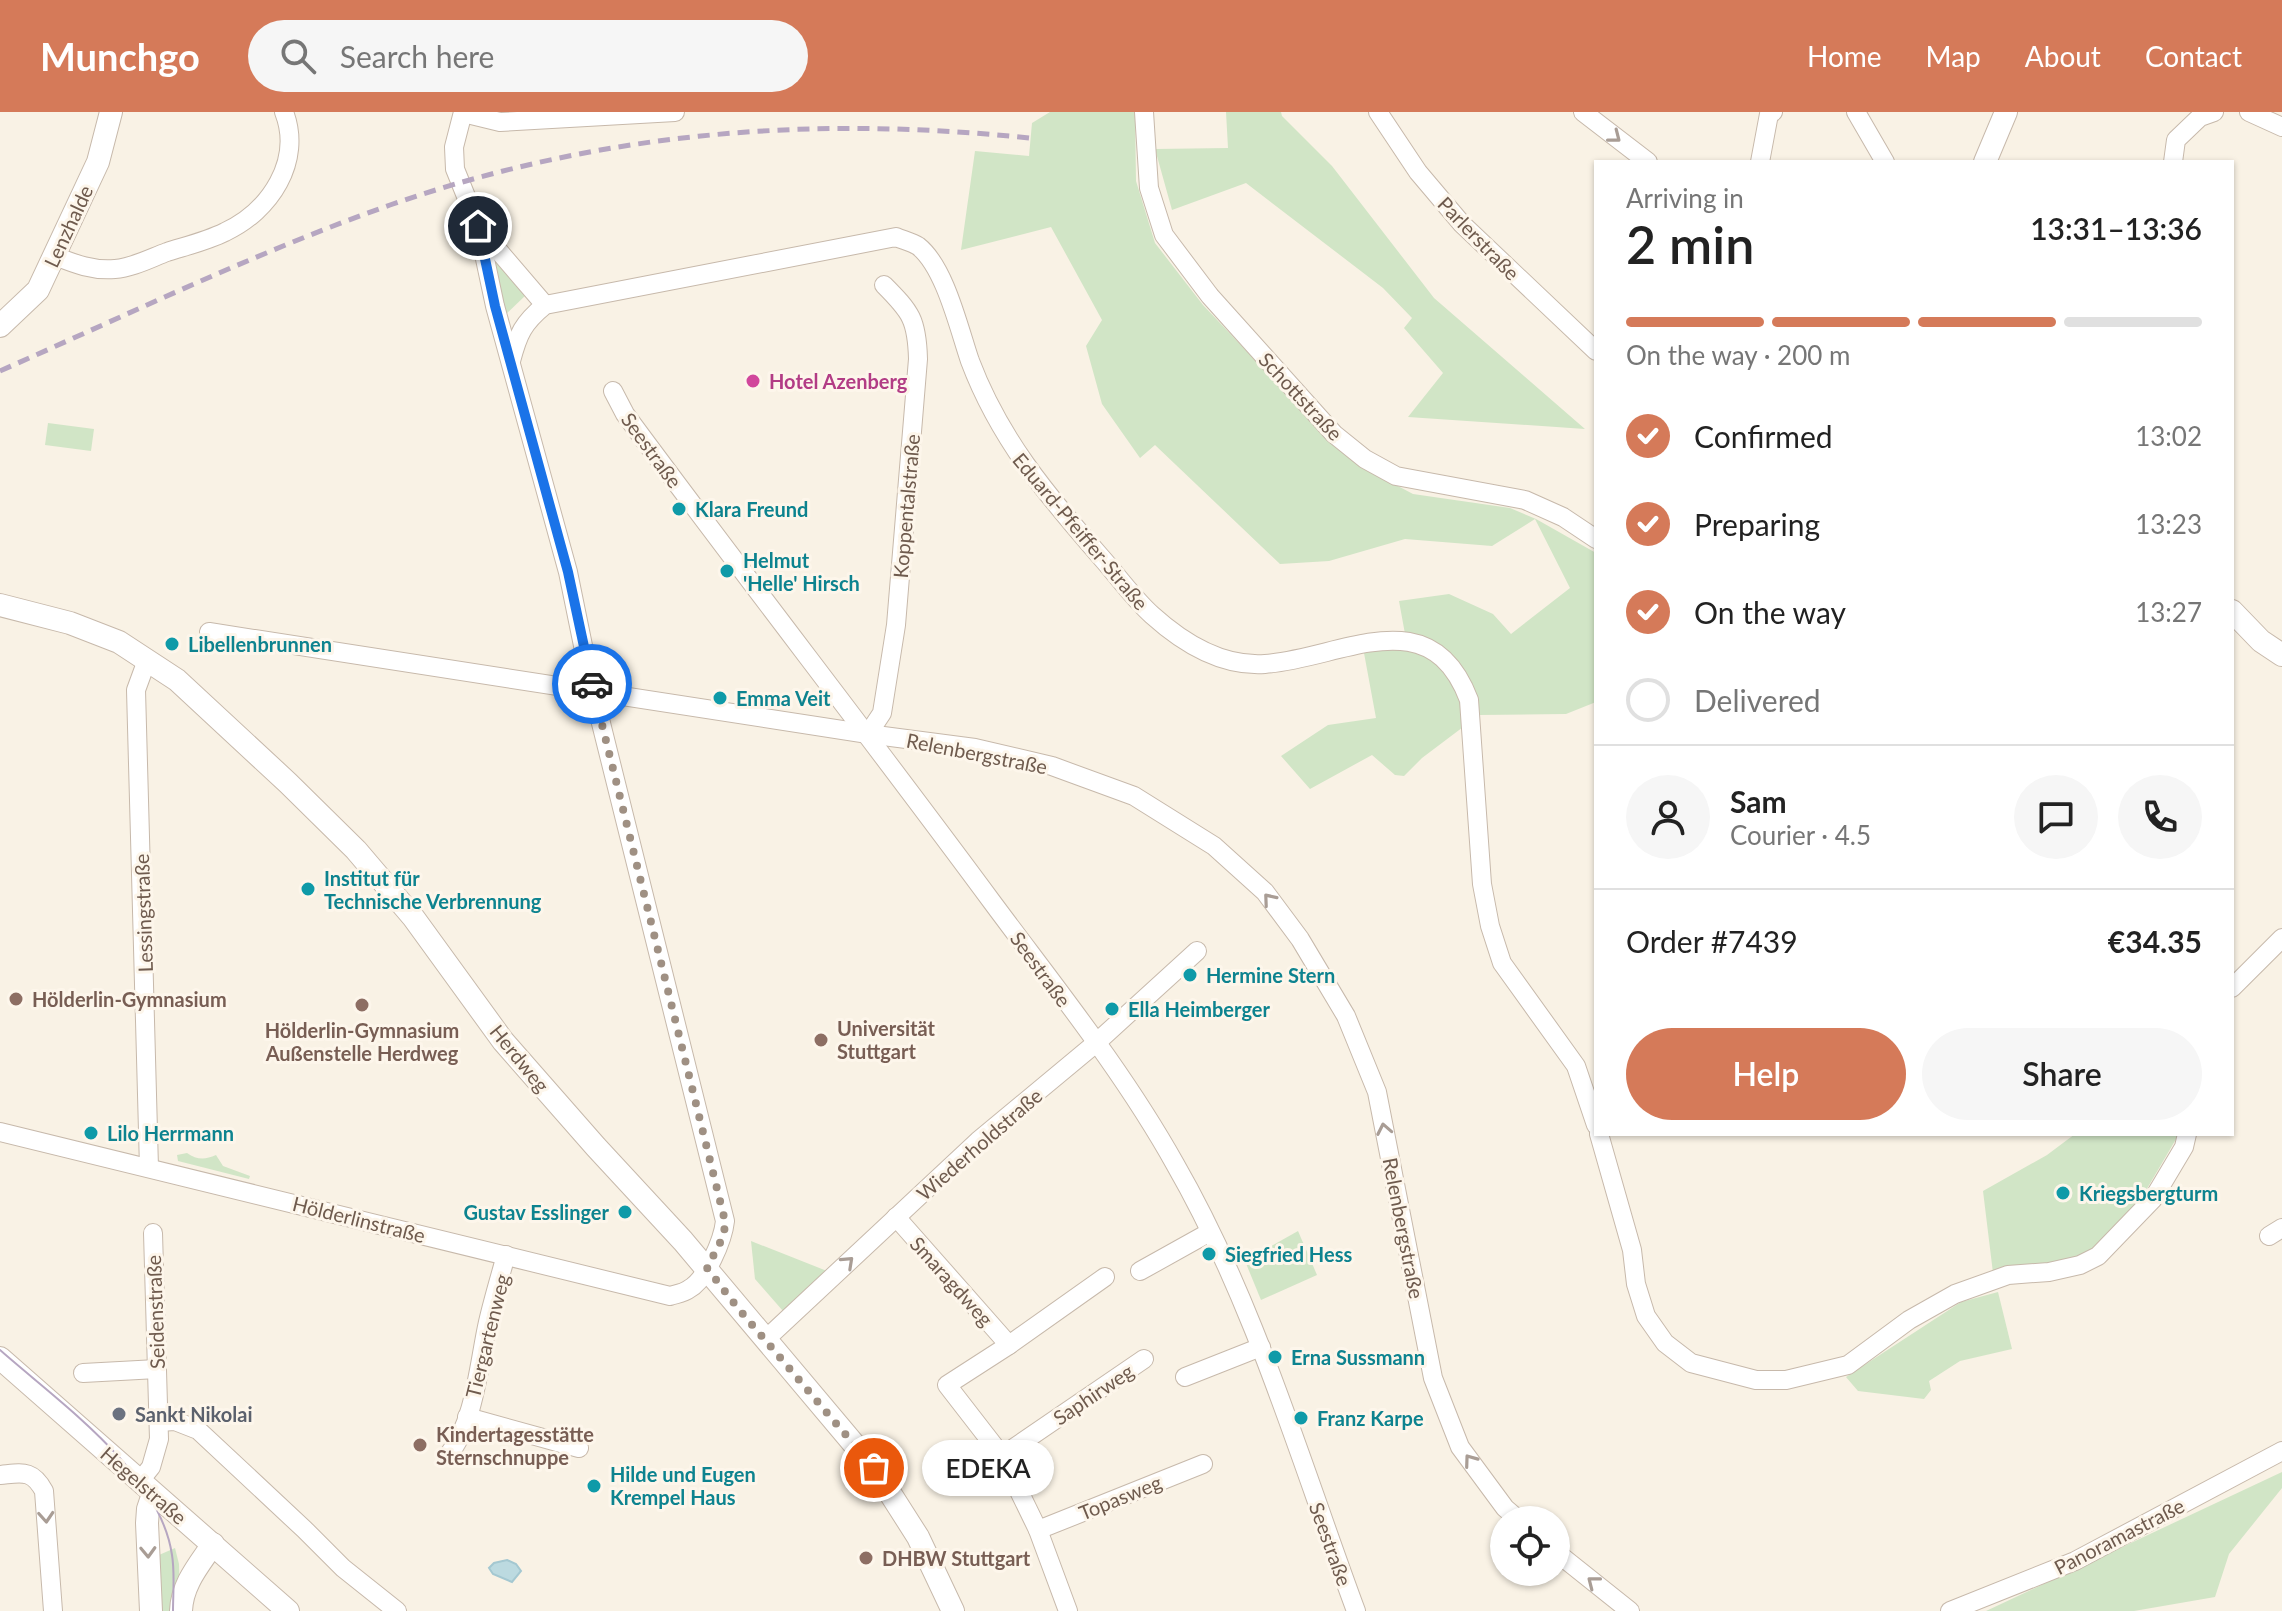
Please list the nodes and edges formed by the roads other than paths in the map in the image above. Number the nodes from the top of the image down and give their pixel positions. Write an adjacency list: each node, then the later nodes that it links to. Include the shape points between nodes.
1 (111, 112): 20 (street, Lenzhalde, via 98,162)
2 (284, 112): 20 (street, via 290,142 287,167 256,212 226,232 118,269 97,270)
3 (463, 112): 4 (street, via 500,122); 19 (street, via 454,147 455,169)
4 (675, 112)
5 (1144, 112): 27 (street, Schottstraße, via 1149,188 1164,235 1210,296 1342,441 1396,476 1525,500)
6 (1378, 112): 24 (street, Parlerstraße, via 1462,224)
7 (1583, 112): 14 (street, one-way to 14)
8 (1773, 112): 15 (street)
9 (1856, 112): 16 (street)
10 (2006, 112): 17 (street)
11 (2214, 112): 18 (street, via 2200,117 2176,140)
12 (2249, 112): 13 (street)
13 (2282, 127)
14 (1645, 160)
15 (1760, 160)
16 (1884, 160)
17 (1986, 160)
18 (2173, 160)
19 (478, 226): 22 (street); 25 (street)
20 (55, 256): 23 (street, Lenzhalde, via 38,290)
21 (884, 285): 34 (street, Koppentalstraße, via 908,309 918,359 896,625 882,713)
22 (545, 305): 25 (street, via 527,320); 39 (street, Eduard-Pfeiffer-Straße, via 896,237 917,245 931,260 988,405 1015,451 1057,507 1159,621 1188,644 1225,660 1264,664 1403,639 1431,649 1461,677 1469,700 1482,884 1490,926 1502,963 1576,1066)
23 (0, 326)
24 (1594, 349)
25 (510, 364): 33 (street, via 568,572)
26 (613, 391): 34 (street, Seestraße, via 733,561)
27 (1594, 538)
28 (0, 605): 32 (street, Herdweg, via 70,623 119,642)
29 (2234, 613): 31 (street)
30 (209, 632): 33 (street, Relenbergstraße)
31 (2282, 655)
32 (147, 660): 43 (street, Lessingstraße, via 136,690); 48 (street, Herdweg, via 206,706 356,850 413,917 503,1041)
33 (594, 692): 34 (street, Relenbergstraße); 48 (street, via 725,1221 724,1235)
34 (868, 734): 38 (street, Seestraße); 69 (street, Relenbergstraße, one-way to 34, via 1460,1447 1433,1378 1377,1092 1346,1016 1265,892 1214,846 1134,796 1052,766 975,748)
35 (2282, 938): 37 (street)
36 (1197, 951): 38 (street, Wiederholdstraße)
37 (2234, 986)
38 (1096, 1043): 44 (street, Wiederholdstraße); 45 (street, Seestraße, via 1175,1164)
39 (1594, 1119)
40 (0, 1132): 43 (street, Hölderlinstraße)
41 (1600, 1136): 42 (street, via 1646,1316 1665,1343 1705,1368 1756,1380 1786,1380 1848,1365 1955,1294 2008,1275 2049,1272 2098,1256 2153,1199)
42 (2187, 1136)
43 (149, 1168): 47 (street, Hölderlinstraße)
44 (896, 1217): 51 (street, Wiederholdstraße, one-way to 44); 52 (street, Smaragdweg)
45 (1210, 1232): 49 (street); 53 (street, Seestraße)
46 (153, 1233): 56 (street, Seidenstraße)
47 (506, 1255): 48 (street, Hölderlinstraße, via 670,1296 692,1288); 60 (street, Tiergartenweg)
48 (707, 1268): 51 (street, Herdweg)
49 (1140, 1271)
50 (1105, 1277): 52 (street, Smaragdweg)
51 (765, 1340): 78 (street, Herdweg, via 874,1468 918,1537)
52 (1009, 1345): 65 (street, Smaragdweg, via 947,1385)
53 (1261, 1347): 59 (street); 80 (street, Seestraße)
54 (0, 1358): 58 (street, Hegelstraße)
55 (1144, 1359): 65 (street, Saphirweg)
56 (157, 1369): 57 (street); 61 (street, Seidenstraße)
57 (83, 1373)
58 (9, 1376): 68 (street, Hegelstraße)
59 (1185, 1377)
60 (467, 1417): 62 (street, Tiergartenweg); 64 (street, Tiergartenweg, via 461,1440)
61 (159, 1422): 68 (street, Seidenstraße); 77 (street, via 175,1421 198,1430 343,1568)
62 (579, 1448)
63 (2282, 1451): 82 (street, Panoramastraße, via 2075,1561)
64 (449, 1454)
65 (1002, 1456): 70 (street)
66 (1203, 1464): 70 (street, Topasweg)
67 (0, 1475): 73 (street, one-way to 73, via 31,1475 44,1491)
68 (146, 1488): 71 (street, Hegelstraße); 74 (street, Seidenstraße, one-way to 74)
69 (1504, 1506)
70 (1038, 1530): 79 (street)
71 (213, 1544): 75 (street, via 186,1584); 76 (street, Hegelstraße)
72 (1570, 1563): 81 (street, one-way to 72)
73 (53, 1611)
74 (151, 1611)
75 (181, 1611)
76 (288, 1611)
77 (397, 1611)
78 (953, 1611)
79 (1068, 1611)
80 (1356, 1611)
81 (1630, 1611)
82 (1950, 1611)

